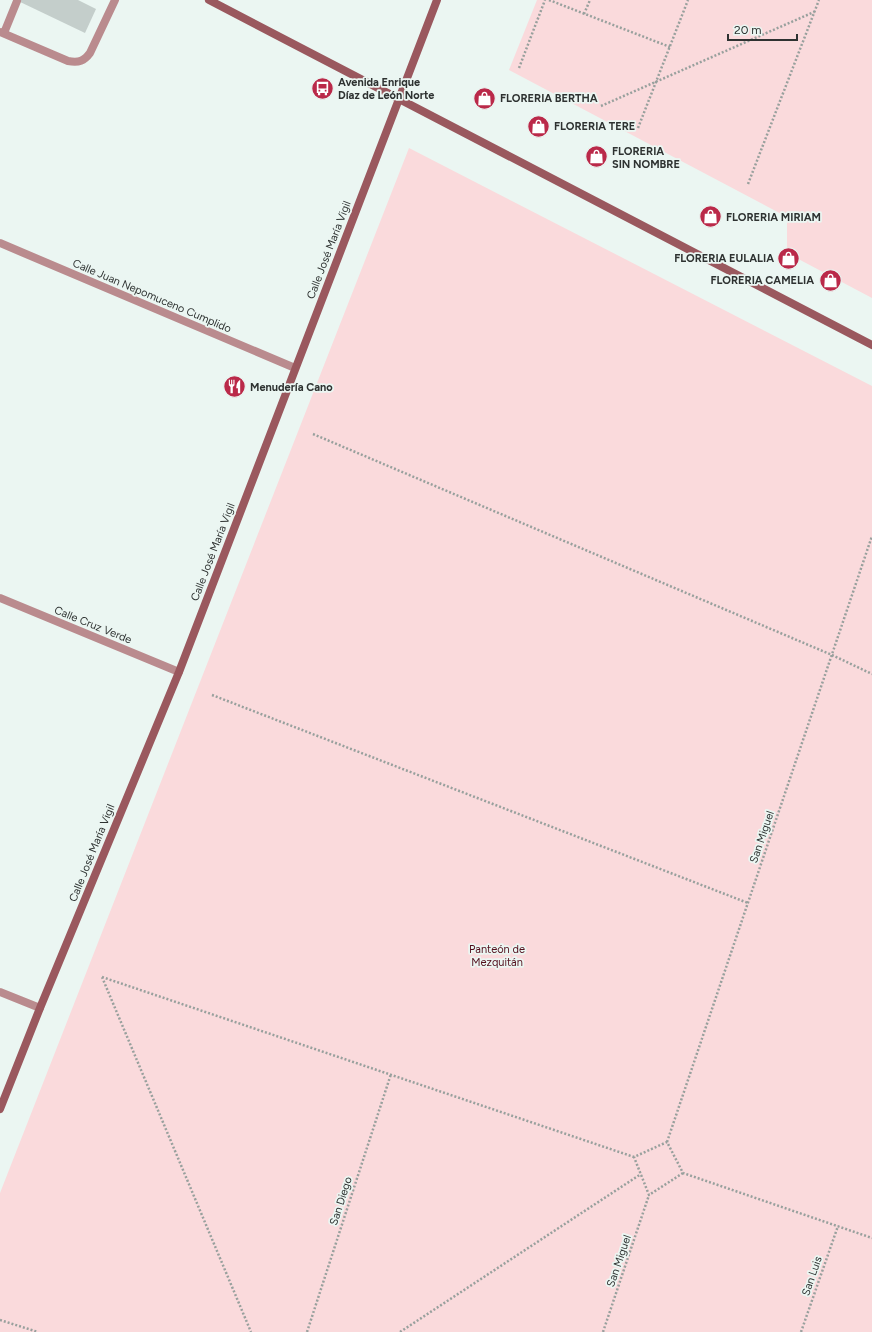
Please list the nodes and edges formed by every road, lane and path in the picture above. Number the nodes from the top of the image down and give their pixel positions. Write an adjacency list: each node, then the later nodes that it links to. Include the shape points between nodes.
1 (115, 0): 12 (street, via 90,53 85,60 77,63 68,62)
2 (209, 0): 16 (street)
3 (437, 0): 16 (street, Calle José María Vigil)
4 (545, 0): 14 (path)
5 (549, 0): 11 (path)
6 (590, 0): 11 (path)
7 (688, 0): 13 (path)
8 (819, 0): 10 (path)
9 (17, 1): 12 (street)
10 (814, 12): 15 (path); 19 (path)
11 (584, 14): 13 (path)
12 (2, 33)
13 (670, 47): 15 (path)
14 (519, 68)
15 (656, 82): 17 (path); 18 (path)
16 (399, 99): 21 (street); 22 (street, Calle José María Vigil)
17 (601, 106)
18 (638, 128)
19 (748, 184)
20 (0, 243): 22 (street, Calle Juan Nepomuceno Cumplido)
21 (872, 344)
22 (295, 368): 27 (street, Calle José María Vigil)
23 (313, 434): 26 (path)
24 (872, 536): 26 (path, San Miguel)
25 (0, 598): 27 (street, Calle Cruz Verde)
26 (832, 655): 28 (path); 30 (path, San Miguel)
27 (179, 672): 32 (street, Calle José María Vigil)
28 (872, 674)
29 (212, 694): 30 (path)
30 (748, 903): 35 (path, San Miguel)
31 (0, 992): 32 (street)
32 (40, 1008): 34 (street, Calle José María Vigil)
33 (391, 1074): 36 (path); 44 (path, via 102,977); 45 (path, San Diego)
34 (0, 1109)
35 (667, 1142): 36 (path); 38 (path)
36 (634, 1157): 37 (path)
37 (641, 1174): 39 (path); 46 (path)
38 (683, 1174): 39 (path); 40 (path)
39 (649, 1195): 47 (path, San Miguel)
40 (838, 1226): 41 (path); 48 (path, San Luis)
41 (872, 1238)
42 (0, 1320): 43 (path)
43 (38, 1332)
44 (251, 1332)
45 (307, 1332)
46 (400, 1332)
47 (603, 1332)
48 (801, 1332)

